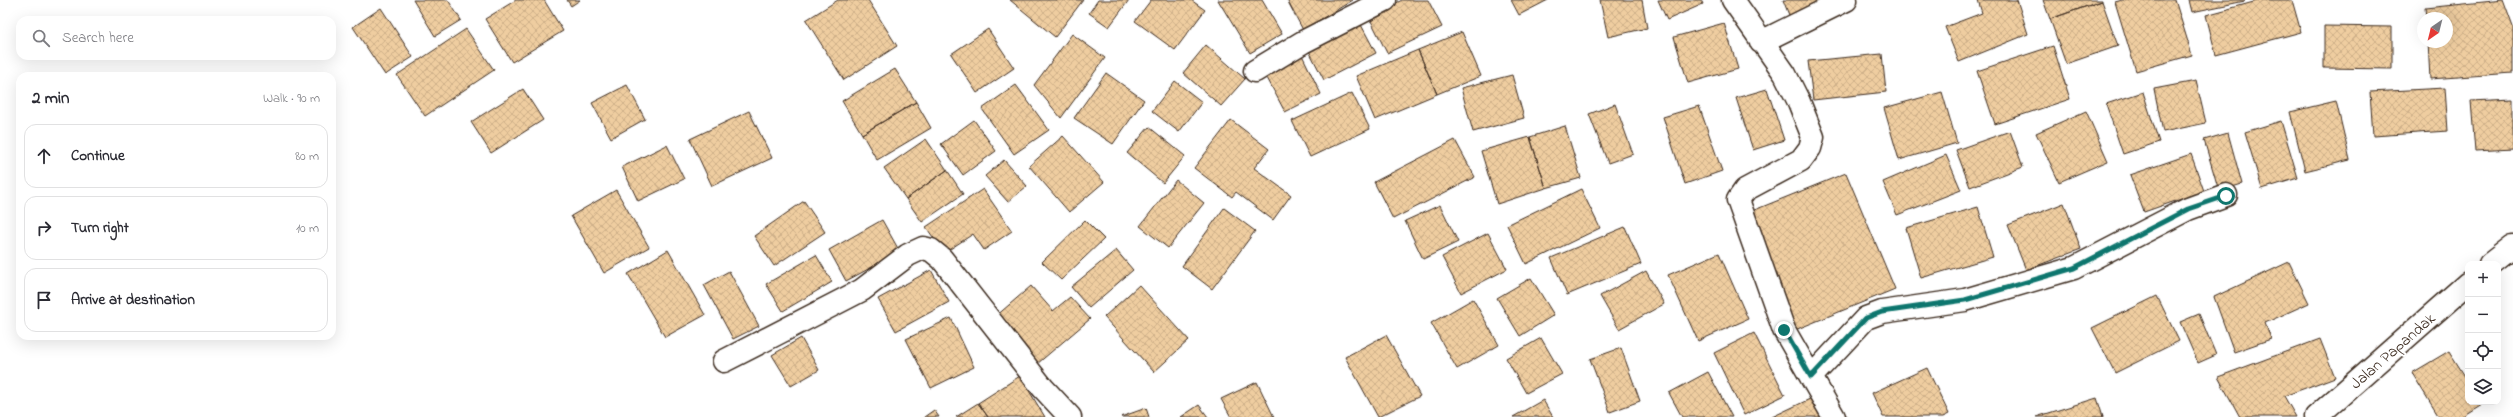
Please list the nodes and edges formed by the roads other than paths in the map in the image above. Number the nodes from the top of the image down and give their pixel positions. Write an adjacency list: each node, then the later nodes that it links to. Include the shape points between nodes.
1 (1385, 0): 5 (street, via 1303,42)
2 (1734, 0): 4 (street)
3 (1846, 0): 4 (street)
4 (1761, 42): 11 (street, via 1785,74 1813,136 1810,148 1801,160 1745,190 1738,200 1784,330)
5 (1255, 71)
6 (2226, 196): 11 (street, via 2188,209 2074,268 1965,300 1882,312 1866,318)
7 (2513, 246): 8 (street)
8 (2494, 261)
9 (2465, 286): 14 (street, Jalan Papandak)
10 (724, 361): 12 (street, via 862,290 908,255 923,248 931,250 942,259 1043,388)
11 (1811, 377): 13 (street)
12 (1070, 417)
13 (1834, 417)
14 (2316, 417)

